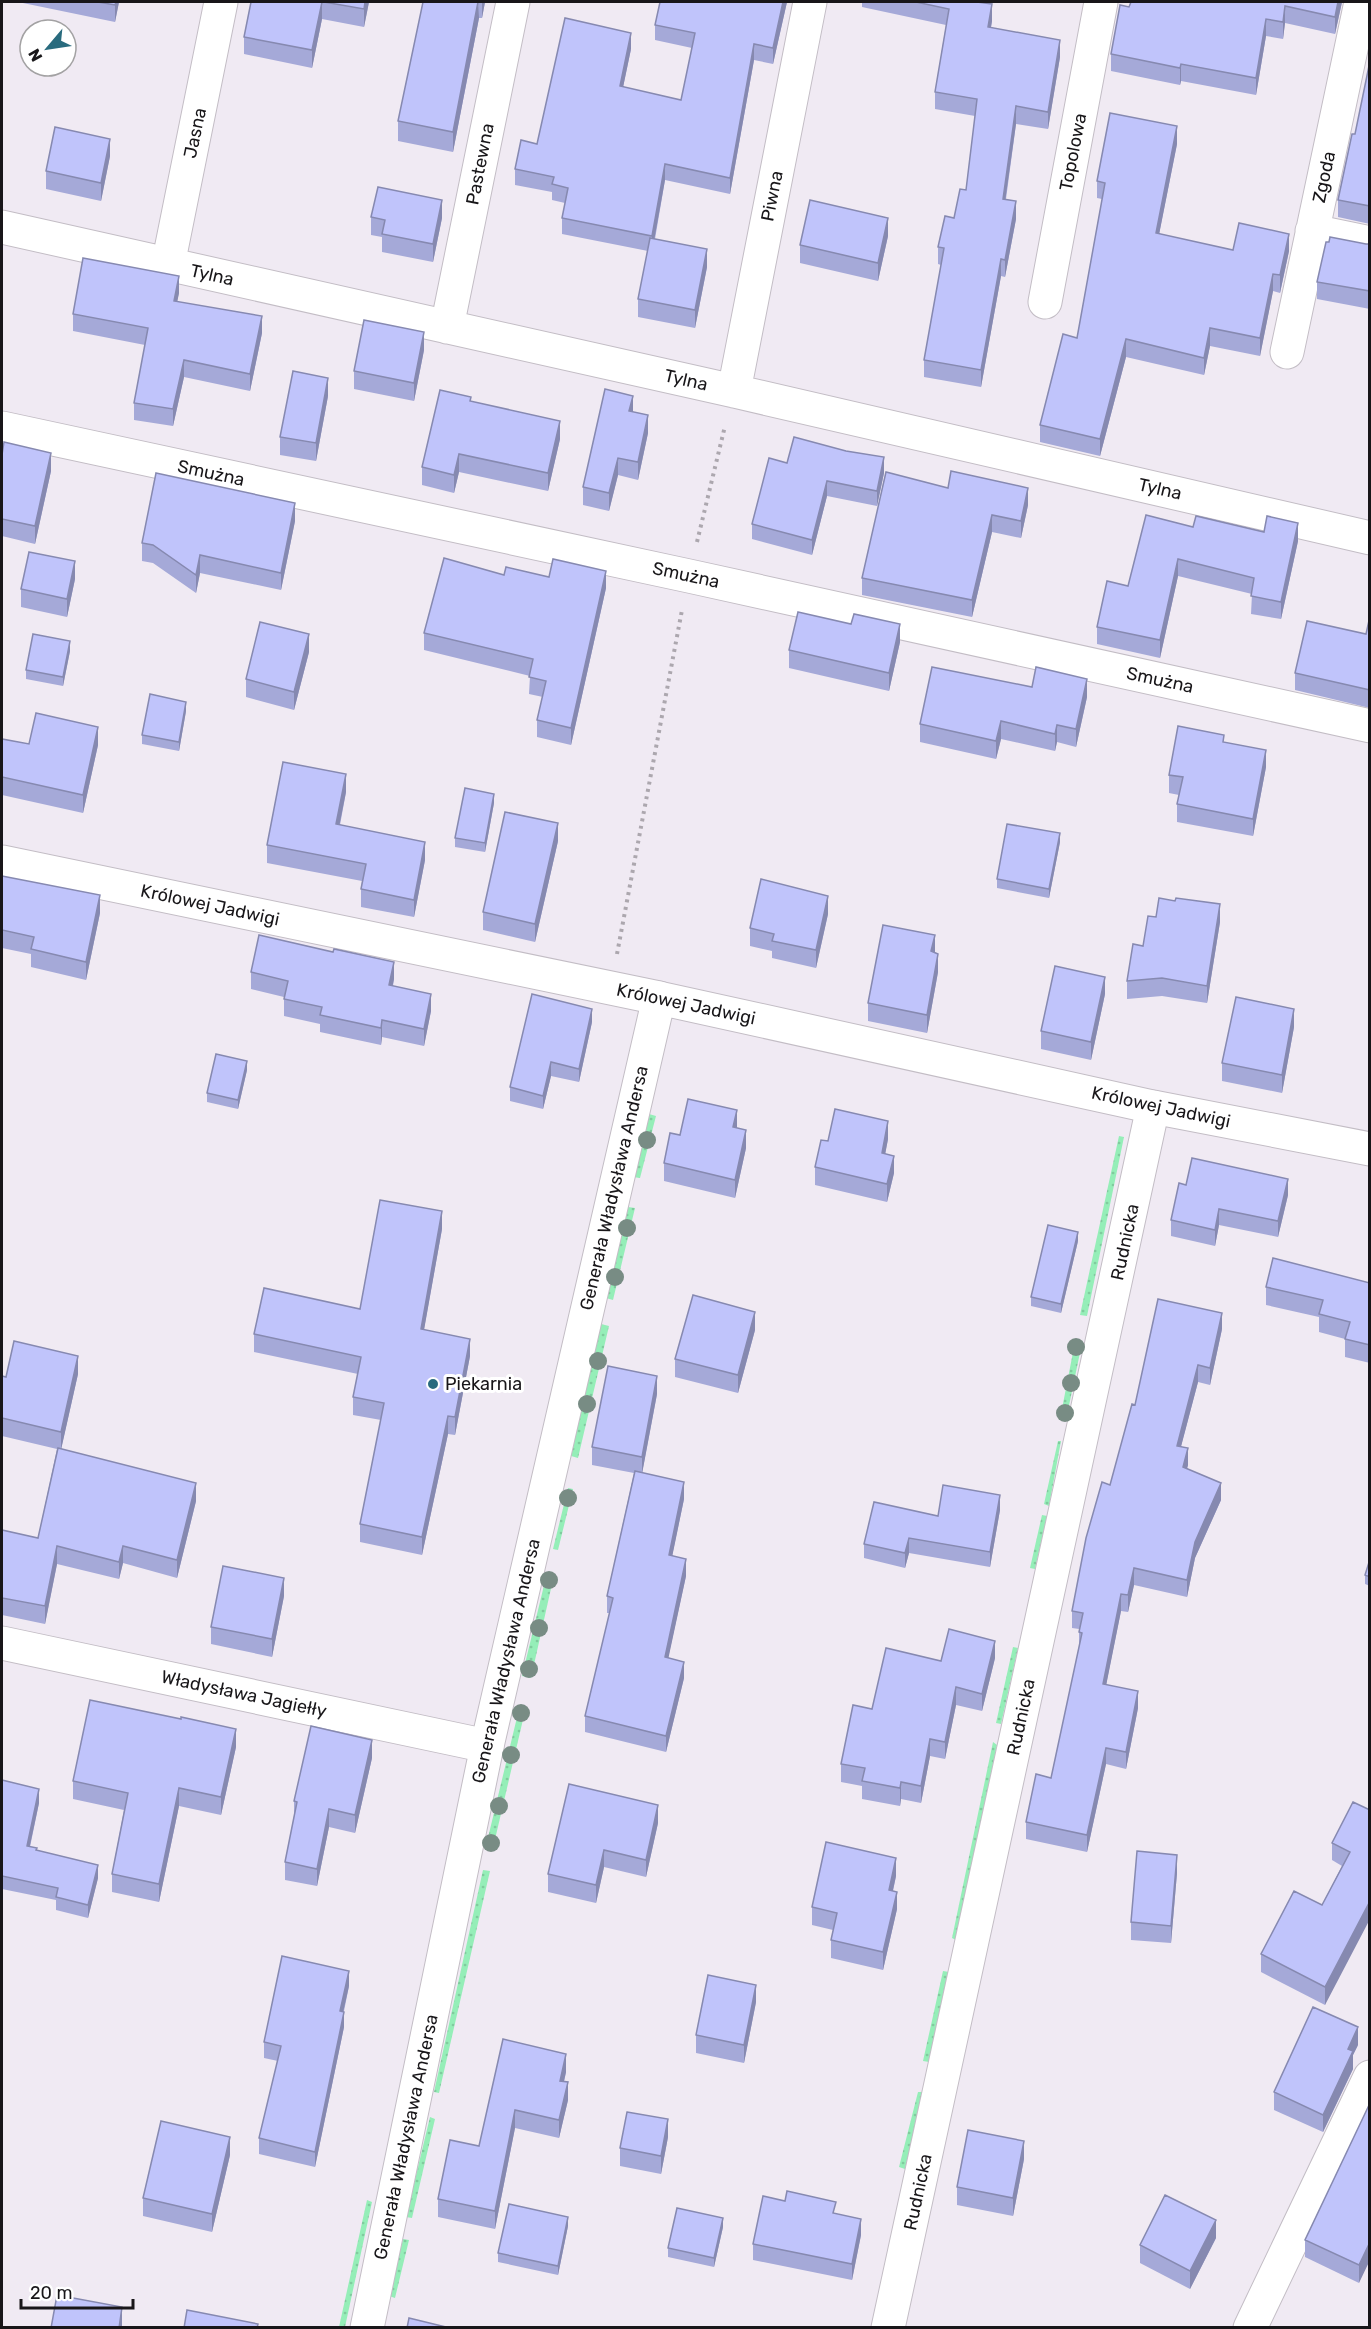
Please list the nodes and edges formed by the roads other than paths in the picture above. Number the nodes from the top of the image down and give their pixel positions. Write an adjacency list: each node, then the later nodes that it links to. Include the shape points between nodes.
1 (221, 2): 9 (street, Jasna)
2 (513, 2): 11 (street, Pastewna)
3 (810, 2): 13 (street, Piwna)
4 (1101, 2): 10 (street, Topolowa)
5 (1361, 2): 7 (street, Zgoda)
6 (2, 227): 9 (street, Tylna)
7 (1312, 231): 8 (street); 12 (street, Zgoda)
8 (1370, 243)
9 (168, 265): 11 (street, Tylna)
10 (1046, 302)
11 (447, 327): 13 (street, Tylna)
12 (1287, 352)
13 (734, 391): 15 (street, Tylna)
14 (2, 428): 16 (street, Smużna)
15 (1370, 538)
16 (1370, 726)
17 (2, 862): 18 (street, Królowej Jadwigi)
18 (659, 998): 19 (street, Królowej Jadwigi); 22 (street, Generała Władysława Andersa)
19 (1153, 1107): 20 (street, Królowej Jadwigi); 25 (street, Rudnicka)
20 (1370, 1149)
21 (2, 1643): 22 (street, Władysława Jagiełły)
22 (487, 1746): 24 (street, Generała Władysława Andersa)
23 (1370, 2077): 26 (street)
24 (367, 2328)
25 (888, 2328)
26 (1250, 2328)

